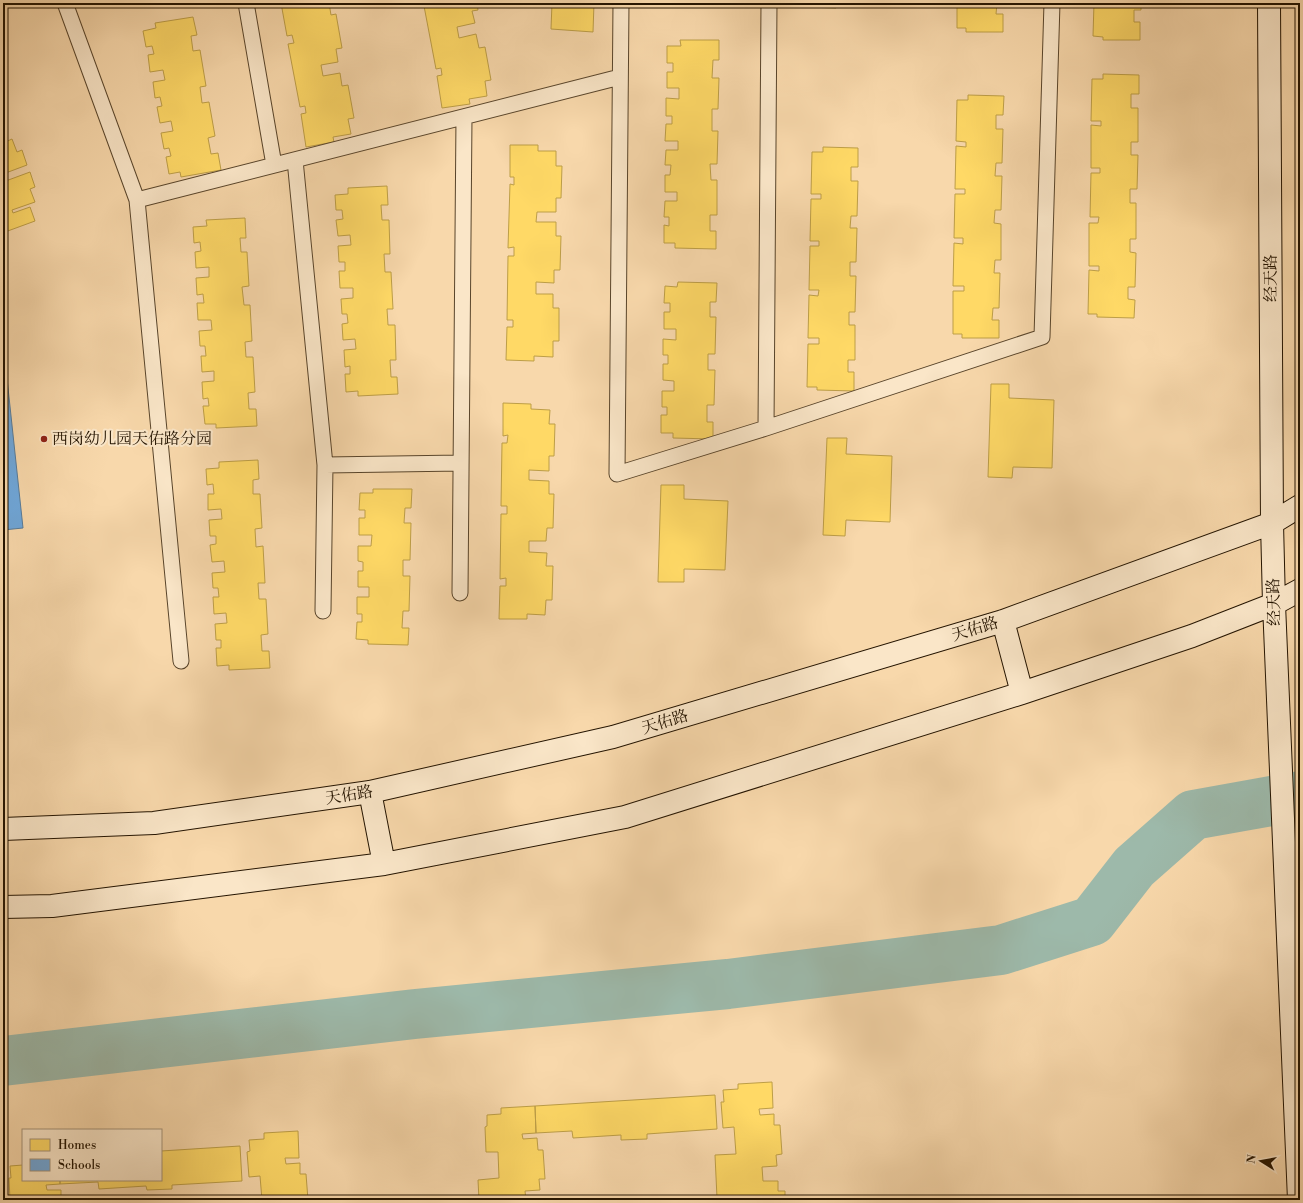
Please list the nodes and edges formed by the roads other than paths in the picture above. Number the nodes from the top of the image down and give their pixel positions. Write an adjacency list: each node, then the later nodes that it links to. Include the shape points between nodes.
1 (65, 3): 11 (lane)
2 (246, 3): 10 (lane)
3 (621, 3): 7 (lane)
4 (770, 3): 12 (lane)
5 (1052, 3): 12 (lane, via 1042,337)
6 (1269, 3): 16 (main road, 经天路)
7 (620, 77): 8 (lane); 12 (lane, via 617,474)
8 (464, 117): 9 (lane); 13 (lane)
9 (295, 160): 10 (lane); 14 (lane)
10 (274, 165): 11 (lane)
11 (137, 200): 22 (lane)
12 (766, 428)
13 (461, 463): 14 (lane); 18 (lane)
14 (325, 465): 20 (lane)
15 (1300, 506): 16 (main road, 天佑路)
16 (1272, 523): 19 (main road, 经天路); 21 (main road, 天佑路)
17 (1300, 590): 19 (main road)
18 (460, 593)
19 (1274, 604): 23 (main road, via 1192,636); 28 (main road, 经天路)
20 (323, 611)
21 (1002, 621): 23 (main road); 24 (main road, 天佑路, via 613,737)
22 (181, 661)
23 (1022, 693): 26 (main road, via 625,817)
24 (370, 792): 25 (main road, 天佑路, via 154,823); 26 (main road)
25 (3, 828)
26 (384, 864): 27 (main road, via 52,906)
27 (3, 907)
28 (1299, 1200)

